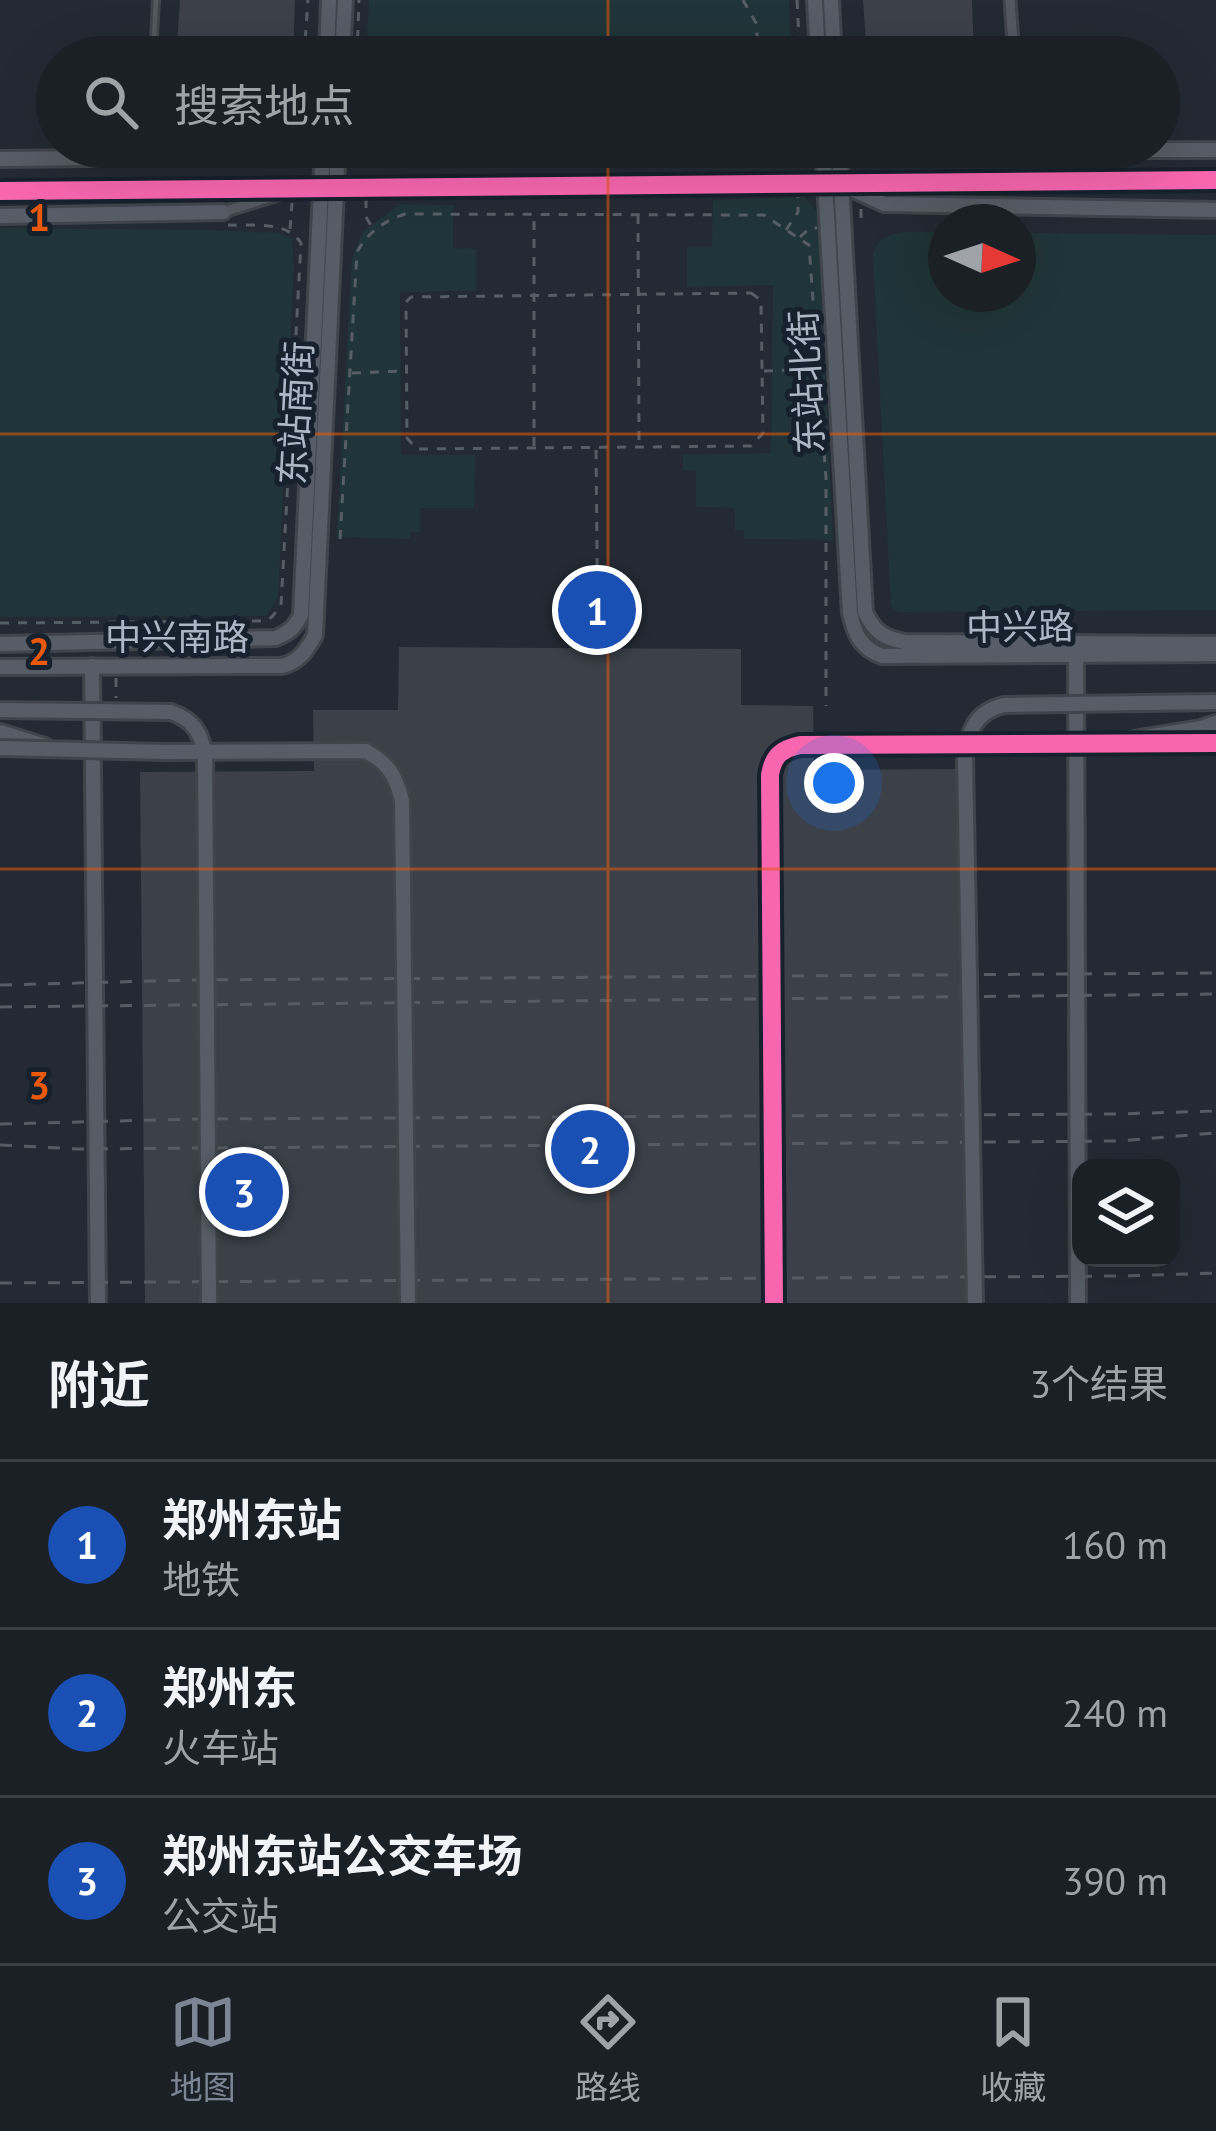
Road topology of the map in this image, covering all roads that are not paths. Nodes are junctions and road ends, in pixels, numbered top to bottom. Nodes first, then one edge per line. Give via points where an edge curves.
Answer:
1 (156, 0) edge
2 (329, 0) edge
3 (345, 0) edge
4 (815, 0) edge
5 (831, 0) edge
6 (1010, 0) edge
7 (154, 36) edge
8 (328, 36) edge
9 (343, 36) edge
10 (817, 36) edge
11 (833, 36) edge
12 (1013, 36) edge
13 (1180, 150) edge
14 (1216, 150) edge
15 (36, 158) edge
16 (0, 159) edge
17 (329, 168) edge
18 (832, 168) edge
19 (1216, 180) edge
20 (833, 184) junction
21 (328, 187) junction
22 (303, 188) junction
23 (0, 190) edge
24 (1216, 210) edge
25 (0, 216) edge
26 (225, 219) joint
27 (857, 612) junction
28 (276, 638) joint
29 (0, 644) edge
30 (1216, 644) edge
31 (1216, 654) edge
32 (1076, 655) junction
33 (92, 666) junction
34 (282, 666) joint
35 (0, 667) edge
36 (1216, 702) edge
37 (0, 710) edge
38 (1216, 723) edge
39 (0, 732) edge
40 (1216, 743) edge
41 (1108, 744) junction
42 (0, 748) edge
43 (56, 749) junction
44 (98, 1303) edge
45 (209, 1303) edge
46 (408, 1303) edge
47 (774, 1303) edge
48 (975, 1303) edge
49 (1078, 1303) edge

1 - 7 lane
2 - 8 street
3 - 9 street
4 - 10 street
5 - 11 street
6 - 12 street
13 - 14 street
15 - 16 street
17 - 21 street, 东站南街
18 - 20 street, 东站北街
19 - 20 street
20 - 21 street
20 - 24 street via 884,204
20 - 27 street, 东站北街
21 - 22 street
21 - 28 street, 东站南街 via 301,615
21 - 34 street, 东站南街 via 315,635 301,657
22 - 23 street
22 - 26 street
25 - 26 street
27 - 30 street, 中兴路 via 878,633 905,642
27 - 32 street, 中兴路 via 861,644 882,656
28 - 29 street, 中兴南路
31 - 32 street, 中兴路
32 - 49 street
33 - 34 street, 中兴南路
33 - 35 street, 中兴南路
33 - 44 street
36 - 48 street, bridge via 1004,705 981,715 969,732
37 - 45 street, bridge via 171,712 201,737
38 - 41 street, bridge
39 - 43 street, bridge
40 - 41 street, bridge
41 - 47 street, bridge via 800,745 772,760
42 - 43 street, bridge
43 - 46 street, bridge via 366,751 387,763 402,801

